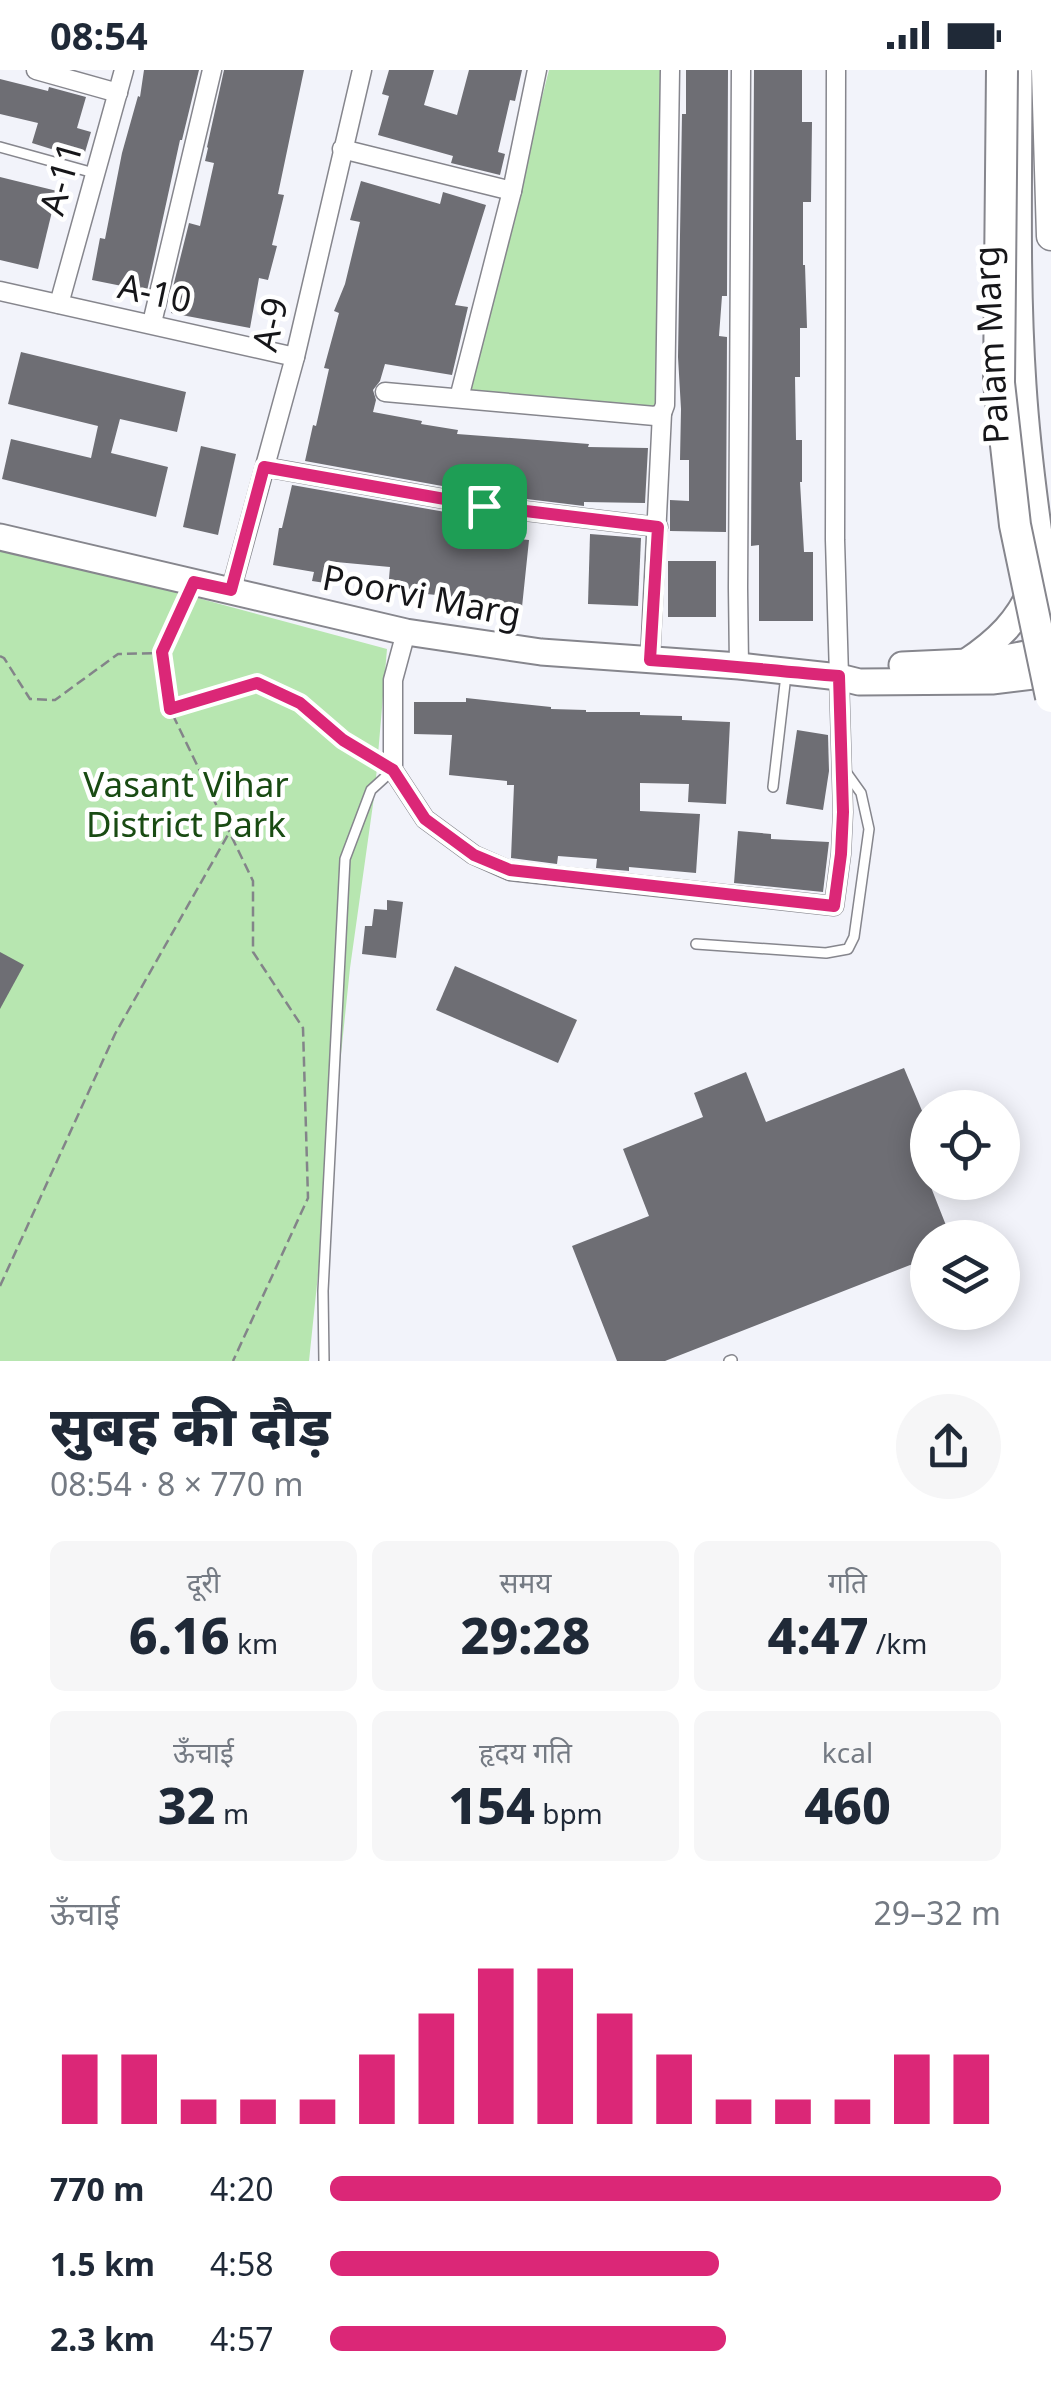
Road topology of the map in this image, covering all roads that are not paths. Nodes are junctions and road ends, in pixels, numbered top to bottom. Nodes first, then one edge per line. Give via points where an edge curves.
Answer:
1 (36, 70) edge
2 (124, 70) edge
3 (212, 70) edge
4 (362, 70) edge
5 (537, 70) edge
6 (670, 70) edge
7 (741, 70) edge
8 (836, 70) edge
9 (1002, 70) edge
10 (1019, 70) edge
11 (1046, 70) edge
12 (118, 92) junction
13 (0, 147) edge
14 (342, 149) junction
15 (94, 174) junction
16 (512, 191) junction
17 (1051, 236) edge
18 (0, 291) edge
19 (58, 304) junction
20 (152, 324) junction
21 (295, 357) junction
22 (386, 392) dead end
23 (459, 398) junction
24 (662, 413) junction
25 (264, 467) junction
26 (1044, 514) edge
27 (658, 527) junction
28 (0, 537) edge
29 (1042, 562) junction
30 (231, 590) junction
31 (1051, 614) edge
32 (406, 632) junction
33 (1051, 649) edge
34 (650, 660) junction
35 (965, 663) junction
36 (740, 666) junction
37 (786, 672) junction
38 (1051, 674) edge
39 (839, 676) junction
40 (1051, 697) edge
41 (842, 766) junction
42 (393, 770) junction
43 (773, 786) dead end
44 (696, 944) dead end
45 (324, 1361) edge

1 - 12 street
2 - 12 street, A-11
3 - 20 street
4 - 14 street, A-9
5 - 16 street
6 - 24 street
7 - 36 street
8 - 39 street
9 - 40 highway, bridge via 999,383 1016,525
10 - 26 main road, Palam Marg via 1023,386
11 - 17 main road
12 - 15 street, A-11
13 - 15 lane
14 - 16 street
14 - 21 street, A-9
15 - 19 street, A-11
16 - 23 street
18 - 19 street, A-10
19 - 20 street, A-10
20 - 21 street, A-10
21 - 25 street, A-9
22 - 23 street
23 - 24 street
24 - 27 street
25 - 27 street via 484,506
25 - 30 street, A-9
26 - 29 main road, Palam Marg
27 - 34 street
28 - 30 main road, Poorvi Marg
29 - 31 main road, Palam Marg
29 - 35 main road via 1019,614
30 - 32 main road, Poorvi Marg
32 - 34 main road, Poorvi Marg
32 - 42 street via 393,680
33 - 35 main road, Poorvi Marg
34 - 36 main road, Poorvi Marg
35 - 39 main road, Poorvi Marg via 860,667
36 - 37 main road, Poorvi Marg
37 - 39 main road, Poorvi Marg
37 - 43 lane
38 - 39 main road, Poorvi Marg via 992,681 859,682
39 - 41 street
41 - 42 street via 834,906 510,870 474,855 425,819
41 - 44 lane via 861,794 868,829 848,949
42 - 45 lane via 370,790 345,859

